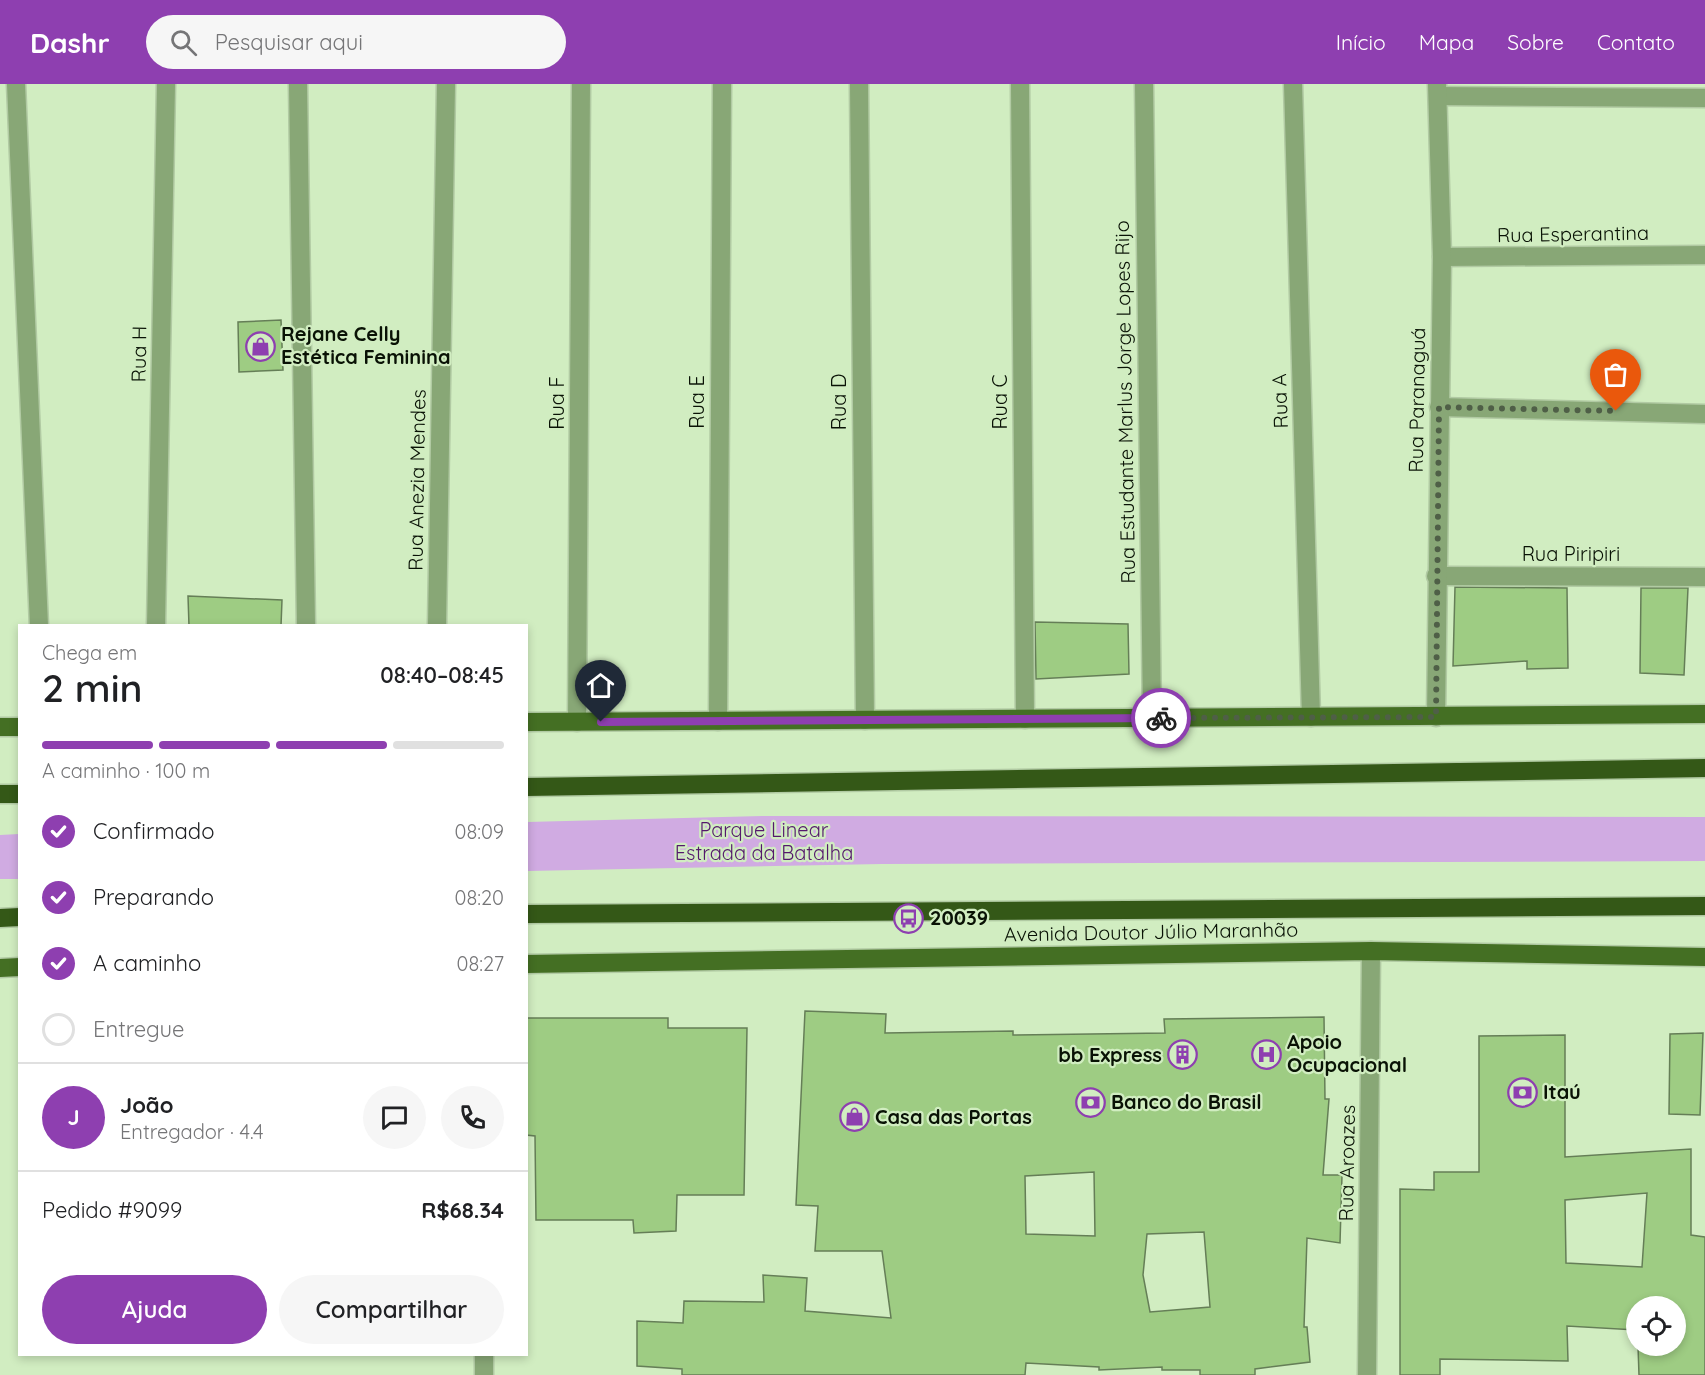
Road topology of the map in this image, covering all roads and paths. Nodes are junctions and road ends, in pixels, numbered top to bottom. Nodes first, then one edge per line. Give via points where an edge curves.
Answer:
1 (16, 84) edge
2 (166, 84) edge
3 (298, 84) edge
4 (446, 84) edge
5 (582, 84) edge
6 (722, 84) edge
7 (859, 84) edge
8 (1020, 84) edge
9 (1144, 84) edge
10 (1293, 84) edge
11 (1438, 90) edge
12 (1705, 98) edge
13 (1705, 255) edge
14 (1442, 257) junction
15 (1439, 407) junction
16 (1705, 414) edge
17 (1436, 576) junction
18 (1705, 577) edge
19 (39, 624) edge
20 (156, 624) edge
21 (306, 624) edge
22 (437, 624) edge
23 (1705, 714) edge
24 (1311, 717) junction
25 (1436, 717) junction
26 (1152, 718) junction
27 (1024, 719) junction
28 (865, 720) junction
29 (718, 721) junction
30 (528, 722) edge
31 (578, 722) junction
32 (0, 727) edge
33 (18, 727) edge
34 (1705, 768) edge
35 (528, 787) edge
36 (0, 794) edge
37 (18, 794) edge
38 (1705, 906) edge
39 (528, 914) edge
40 (18, 917) edge
41 (0, 918) edge
42 (1371, 951) junction
43 (1705, 957) edge
44 (528, 964) edge
45 (18, 967) edge
46 (0, 968) edge
47 (484, 1356) edge
48 (484, 1375) edge
49 (1367, 1375) edge

1 - 19 street
2 - 20 street, Rua H
3 - 21 street
4 - 22 street, Rua Anezia Mendes
5 - 31 street, Rua F
6 - 29 street, Rua E
7 - 28 street, Rua D
8 - 27 street, Rua C
9 - 26 street, Rua Estudante Marlus Jorge Lopes Rijo
10 - 24 street, Rua A
11 - 12 street
11 - 14 street, Rua Paranaguá
13 - 14 street, Rua Esperantina
14 - 15 street, Rua Paranaguá
15 - 16 street
15 - 17 street, Rua Paranaguá
17 - 18 street, Rua Piripiri
17 - 25 street, Rua Paranaguá
23 - 25 main road
24 - 25 main road
24 - 26 main road
26 - 27 main road
27 - 28 main road
28 - 29 main road
29 - 31 main road
30 - 31 main road
32 - 33 main road
34 - 35 highway
36 - 37 highway
38 - 39 highway, Avenida Doutor Júlio Maranhão
40 - 41 highway
42 - 43 main road, Avenida Doutor Júlio Maranhão
42 - 44 main road, Avenida Doutor Júlio Maranhão
42 - 49 street, Rua Aroazes
45 - 46 main road
47 - 48 street

